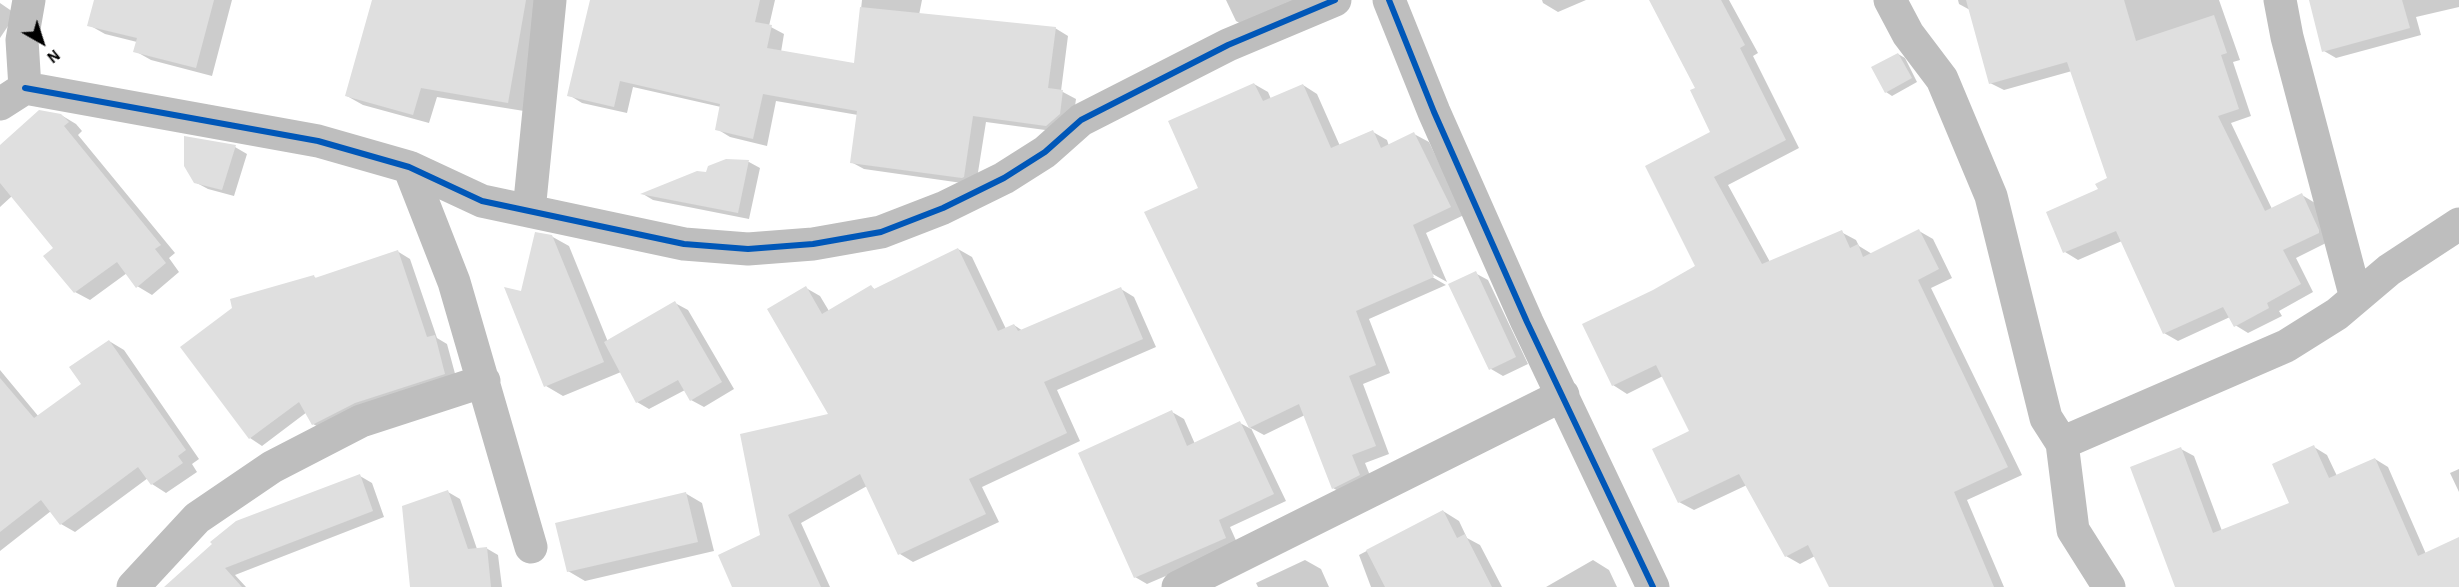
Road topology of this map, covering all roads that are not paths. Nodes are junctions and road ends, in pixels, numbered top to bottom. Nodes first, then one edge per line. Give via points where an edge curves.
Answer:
1 (29, 0) edge
2 (550, 0) edge
3 (1335, 0) edge
4 (1389, 0) edge
5 (1890, 0) edge
6 (2280, 0) edge
7 (12, 96) edge
8 (410, 167) junction
9 (529, 211) junction
10 (2459, 224) edge
11 (2356, 298) junction
12 (484, 381) junction
13 (1563, 395) junction
14 (2062, 443) junction
15 (531, 547) dead end
16 (133, 587) edge
17 (1178, 587) edge
18 (1653, 587) edge
19 (2109, 587) edge

1 - 7 street
2 - 9 street
3 - 9 street via 1228,45 1081,120 1045,152 1004,178 881,232 813,244 748,249 684,244
4 - 13 street via 1443,133
5 - 14 street via 1908,34 1942,79 1991,196 2046,418
6 - 11 street via 2292,60
7 - 8 street via 318,141
8 - 9 street via 482,201
8 - 12 street via 454,282
10 - 11 street via 2389,270
11 - 14 street via 2286,345
12 - 15 street
12 - 16 street via 361,421 272,467 197,518
13 - 17 street
13 - 18 street
14 - 19 street via 2073,530

